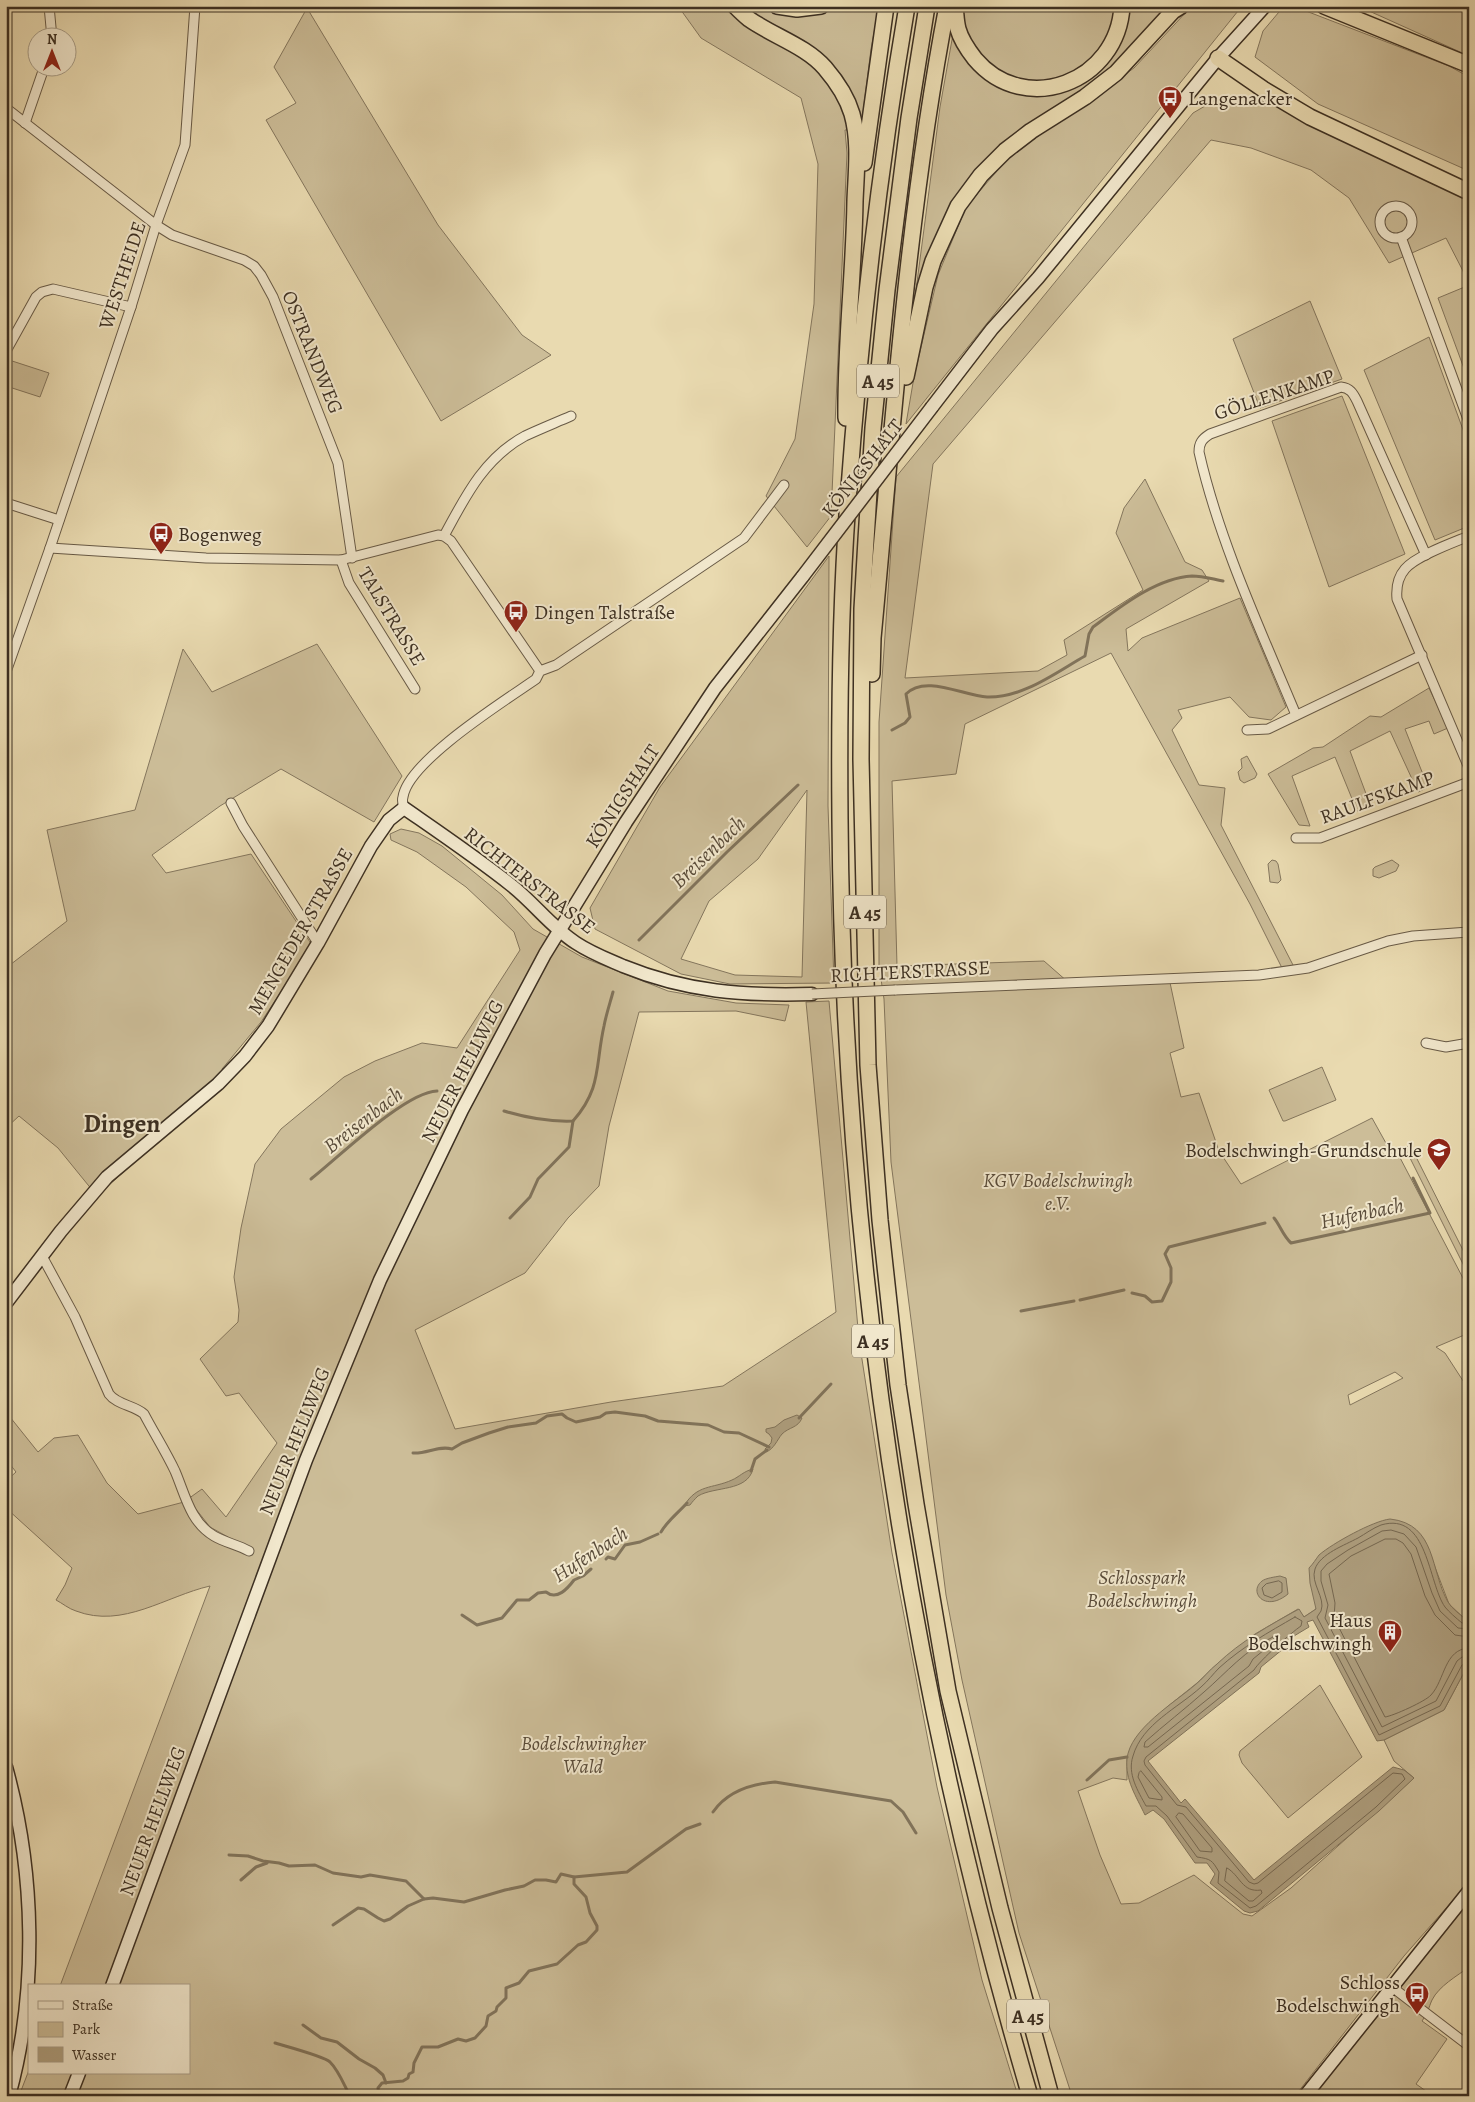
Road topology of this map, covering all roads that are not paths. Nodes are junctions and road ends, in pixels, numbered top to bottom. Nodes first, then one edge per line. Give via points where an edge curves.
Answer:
1 (50, 6) edge
2 (195, 6) edge
3 (735, 6) edge
4 (777, 6) edge
5 (821, 6) edge
6 (886, 6) edge
7 (907, 6) edge
8 (927, 6) edge
9 (948, 6) edge
10 (955, 6) edge
11 (1122, 6) edge
12 (1181, 6) edge
13 (1265, 6) edge
14 (1313, 6) edge
15 (1324, 6) edge
16 (1346, 16) junction
17 (51, 28) edge
18 (1218, 58) junction
19 (1469, 65) edge
20 (41, 78) edge
21 (6, 108) edge
22 (25, 123) junction
23 (1469, 192) edge
24 (156, 225) junction
25 (1401, 237) dead end
26 (854, 246) junction
27 (131, 307) junction
28 (6, 350) edge
29 (571, 416) dead end
30 (894, 419) junction
31 (1469, 422) edge
32 (784, 485) dead end
33 (6, 503) edge
34 (847, 504) junction
35 (59, 520) junction
36 (444, 536) junction
37 (1469, 536) edge
38 (50, 548) junction
39 (1426, 555) junction
40 (352, 558) junction
41 (341, 560) junction
42 (1422, 655) junction
43 (540, 671) junction
44 (6, 672) edge
45 (415, 689) dead end
46 (1296, 715) junction
47 (1247, 730) dead end
48 (861, 759) junction
49 (1469, 768) edge
50 (1469, 782) edge
51 (231, 803) dead end
52 (404, 808) junction
53 (1296, 838) dead end
54 (558, 931) junction
55 (1469, 932) edge
56 (318, 943) junction
57 (812, 994) joint
58 (1426, 1043) dead end
59 (1469, 1043) edge
60 (42, 1256) junction
61 (6, 1303) edge
62 (249, 1551) dead end
63 (6, 1768) edge
64 (1469, 1891) edge
65 (113, 1984) edge
66 (1392, 1988) junction
67 (1469, 2046) edge
68 (79, 2074) edge
69 (9, 2096) edge
70 (70, 2096) edge
71 (1030, 2096) edge
72 (1050, 2096) edge
73 (1305, 2096) edge

1 - 17 street
2 - 24 street, WESTHEIDE via 185,146
3 - 26 highway via 749,19 824,66 840,87 852,112 855,129
4 - 5 highway via 797,9
6 - 26 highway
7 - 34 highway, A 45 via 867,288
8 - 48 highway, A 45 via 898,195 877,384 862,609
9 - 30 highway via 921,174
10 - 11 highway via 958,29 967,49 981,66 1020,87 1043,88 1072,81 1102,60 1114,41
12 - 30 highway via 1116,73 1005,151 981,175 958,206 925,287
13 - 18 main road, KÖNIGSHALT
14 - 16 highway
15 - 16 highway
16 - 19 highway
18 - 23 highway via 1294,108
18 - 54 main road, KÖNIGSHALT, bridge via 1038,278 992,329 715,688
20 - 22 street
21 - 22 street, OSTRANDWEG
22 - 24 street, OSTRANDWEG
24 - 27 street, WESTHEIDE
24 - 40 street, OSTRANDWEG via 172,235 244,260 261,274 273,296 338,463
25 - 31 street
26 - 34 highway via 846,386
27 - 28 street via 53,289 42,292 27,310
27 - 35 street, WESTHEIDE
29 - 36 street via 524,437 485,468
30 - 48 highway via 873,638 870,731
32 - 43 street via 744,538 556,665
33 - 35 street
34 - 71 highway, A 45 via 840,900 859,1218 878,1379 908,1582 942,1755 986,1941
35 - 38 street, WESTHEIDE
36 - 40 street, TALSTRASSE
36 - 43 street via 488,593
37 - 39 street
38 - 41 street, TALSTRASSE via 206,558
38 - 44 street, WESTHEIDE
39 - 42 street via 1406,567 1396,589 1396,598
39 - 46 street, GÖLLENKAMP via 1357,401 1347,387 1202,438 1199,452 1221,524
40 - 41 street, TALSTRASSE
41 - 45 street, TALSTRASSE via 349,583
42 - 46 street
42 - 49 street
43 - 52 street via 536,679 444,744 410,781 403,796
46 - 47 street via 1268,729
48 - 72 highway, A 45 via 868,1065 880,1220 898,1385 948,1691 1007,1936
50 - 53 street, RAULFSKAMP via 1320,838
51 - 56 street
52 - 54 main road, RICHTERSTRASSE via 513,886
52 - 56 main road, MENGEDER STRASSE via 389,820 371,846
54 - 57 main road, RICHTERSTRASSE via 597,955 675,984 755,995
54 - 65 main road, NEUER HELLWEG via 480,1075 380,1280 271,1550
55 - 57 street, RICHTERSTRASSE, bridge via 1388,941 1308,968 1259,975
56 - 60 main road, MENGEDER STRASSE via 268,1026 245,1056 218,1084 107,1177
58 - 59 street via 1446,1046
60 - 61 main road, MENGEDER STRASSE
60 - 62 street via 75,1317 109,1394 144,1414 199,1522 213,1536
63 - 69 main road via 20,1829 28,1898 26,1985 19,2048
64 - 66 main road
66 - 67 street
66 - 73 main road
68 - 70 main road

